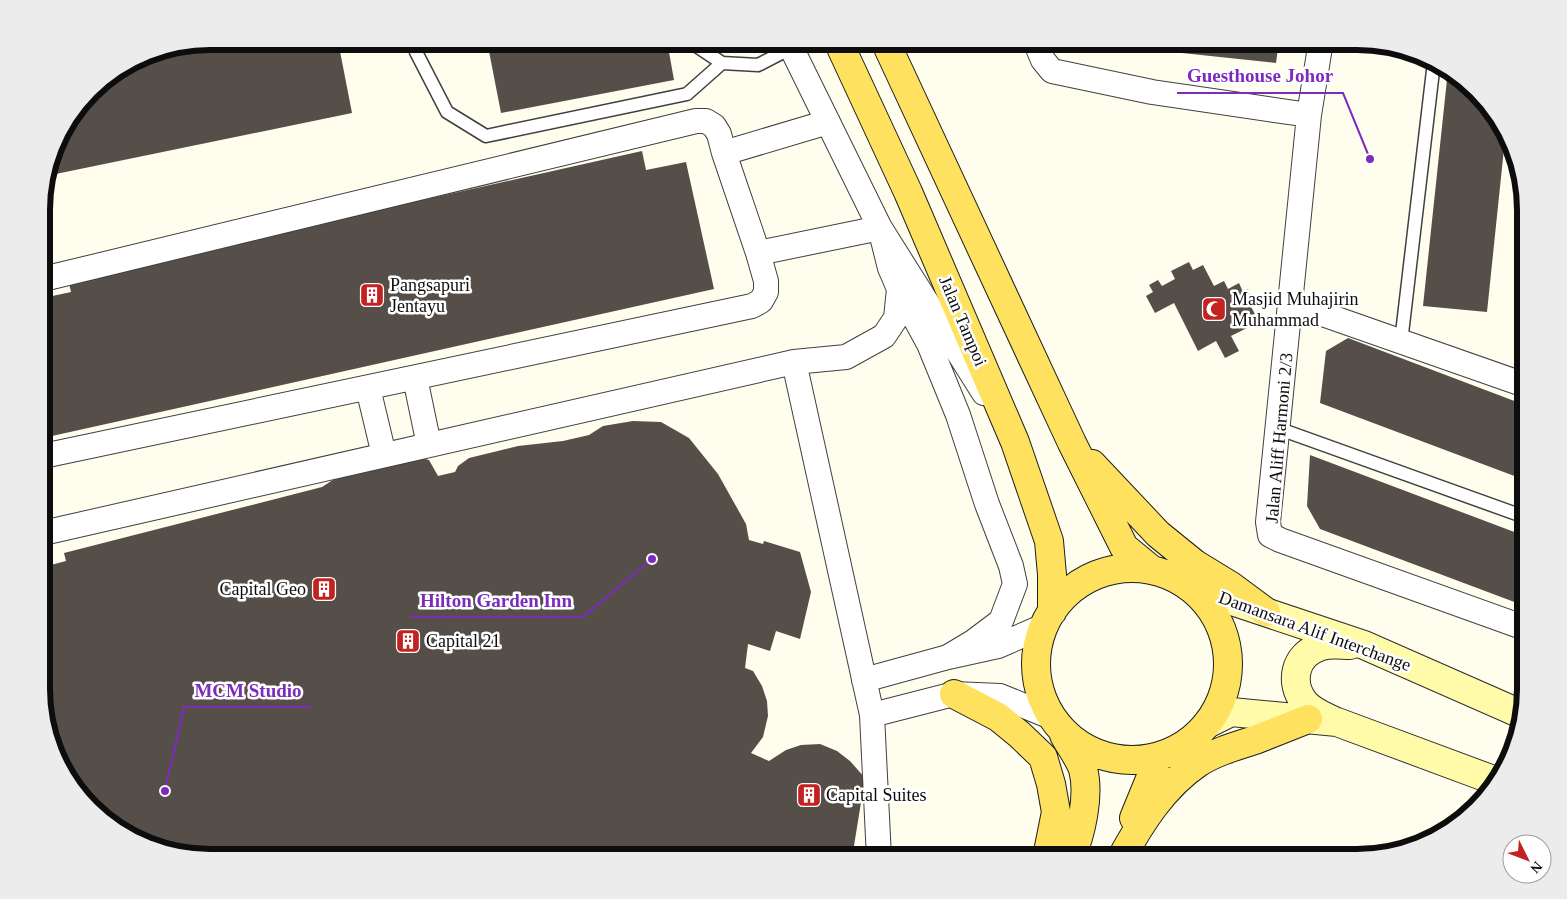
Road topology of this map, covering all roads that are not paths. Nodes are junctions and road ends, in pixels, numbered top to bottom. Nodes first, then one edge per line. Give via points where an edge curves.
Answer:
1 (416, 50) edge
2 (702, 50) edge
3 (781, 50) edge
4 (792, 50) edge
5 (842, 50) edge
6 (889, 50) edge
7 (1039, 50) edge
8 (1320, 50) edge
9 (722, 64) junction
10 (1433, 69) edge
11 (1309, 114) junction
12 (828, 122) junction
13 (724, 153) junction
14 (880, 228) junction
15 (758, 253) junction
16 (50, 277) edge
17 (899, 289) junction
18 (1291, 303) junction
19 (1401, 342) junction
20 (794, 362) junction
21 (415, 378) junction
22 (1517, 382) edge
23 (368, 388) junction
24 (1277, 428) junction
25 (1015, 442) junction
26 (1072, 443) junction
27 (429, 445) junction
28 (50, 455) edge
29 (384, 455) junction
30 (1517, 515) edge
31 (50, 531) edge
32 (1152, 570) junction
33 (1190, 586) junction
34 (1266, 612) junction
35 (1048, 619) junction
36 (1517, 625) edge
37 (1364, 645) junction
38 (948, 657) junction
39 (864, 680) junction
40 (954, 694) junction
41 (1515, 711) edge
42 (872, 715) junction
43 (1308, 719) junction
44 (1337, 722) junction
45 (1056, 723) junction
46 (1207, 724) junction
47 (1159, 757) junction
48 (1489, 779) edge
49 (878, 849) edge
50 (1049, 849) edge
51 (1074, 849) edge
52 (1121, 849) edge
53 (1126, 849) edge

1 - 9 lane via 447,112 486,136 687,94
2 - 9 lane
3 - 9 lane via 758,65
4 - 12 street
5 - 25 main road, Jalan Tampoi via 908,192
6 - 26 main road
7 - 11 street via 1052,71 1152,92
8 - 11 street, Jalan Aliff Harmoni 2/3
10 - 19 lane
11 - 18 street, Jalan Aliff Harmoni 2/3
12 - 13 street
12 - 14 street
13 - 15 street
13 - 16 street via 714,126 706,121 696,121
14 - 15 street
14 - 17 street
14 - 25 street
15 - 21 street via 766,292 762,301 752,306
17 - 20 street via 896,318 884,336 846,357
17 - 38 street via 929,344 958,415 1015,584 1001,621
18 - 19 street
18 - 24 street, Jalan Aliff Harmoni 2/3
19 - 22 street
20 - 27 street
20 - 39 street
21 - 23 street
21 - 27 street
23 - 28 street
23 - 29 street
24 - 30 lane
24 - 36 street, Jalan Aliff Harmoni 2/3 via 1268,522 1270,534
25 - 35 main road, Jalan Tampoi via 1049,541 1052,575
26 - 32 main road via 1124,547
26 - 34 main road via 1158,534 1195,564
27 - 29 street
29 - 31 street
32 - 33 main road
32 - 35 main road via 1131,568 1101,574 1073,589
33 - 34 main road, Damansara Alif Interchange
33 - 46 main road via 1212,609 1225,637 1229,667 1223,697
34 - 37 main road, Damansara Alif Interchange
35 - 38 street via 998,646
35 - 45 main road via 1038,649 1036,673 1041,696
37 - 41 main road, Damansara Alif Interchange
37 - 44 main road via 1319,646 1302,658 1296,669 1296,684 1304,702
38 - 39 street
39 - 42 street
40 - 42 street
40 - 45 street via 1000,696
40 - 50 main road via 998,717 1043,757 1056,812
42 - 49 street
43 - 44 main road
43 - 46 main road via 1231,712
43 - 53 main road via 1199,763 1174,783 1153,807
44 - 48 main road
45 - 47 main road via 1082,746 1106,757 1133,761
45 - 51 main road via 1082,769 1085,789 1084,809
46 - 47 main road via 1186,744
47 - 52 main road

